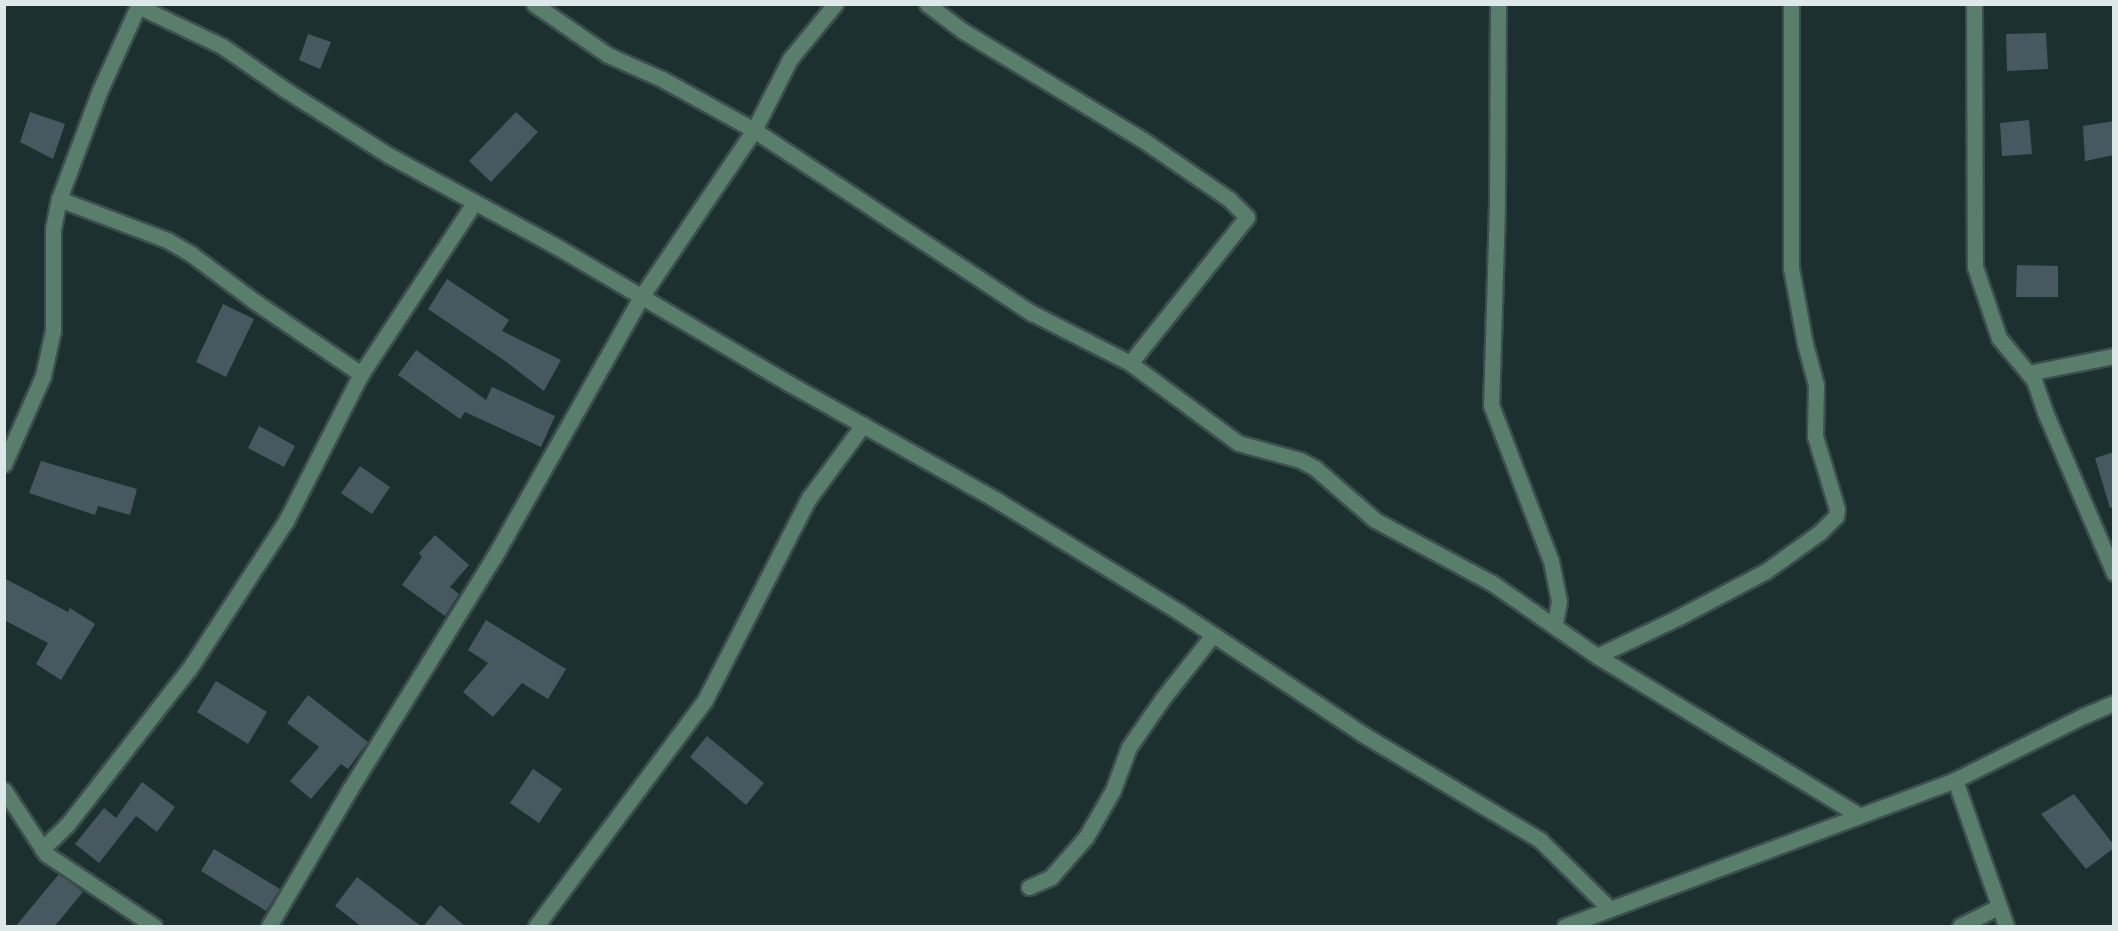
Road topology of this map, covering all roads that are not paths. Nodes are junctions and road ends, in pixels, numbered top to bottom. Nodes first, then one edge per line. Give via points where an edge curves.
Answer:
1 (534, 4) edge
2 (835, 4) edge
3 (927, 4) edge
4 (1497, 4) edge
5 (1791, 4) edge
6 (1974, 4) edge
7 (139, 5) edge
8 (754, 130) junction
9 (59, 199) junction
10 (475, 202) junction
11 (641, 297) junction
12 (2114, 356) edge
13 (1130, 363) junction
14 (2028, 373) junction
15 (361, 374) junction
16 (863, 425) junction
17 (4, 464) edge
18 (2114, 573) edge
19 (1555, 624) junction
20 (1214, 635) junction
21 (1597, 656) junction
22 (2114, 703) edge
23 (1955, 780) junction
24 (4, 790) edge
25 (1858, 816) junction
26 (42, 849) junction
27 (1029, 887) dead end
28 (1998, 907) junction
29 (1610, 909) junction
30 (154, 927) edge
31 (269, 927) edge
32 (536, 927) edge
33 (1565, 927) edge
34 (1960, 927) edge
35 (2006, 927) edge

1 - 8 street via 608,55 662,79
2 - 8 street via 790,59
3 - 13 street via 963,31 1143,140 1229,199 1246,217
4 - 19 street via 1497,206 1491,405 1551,561 1559,601
5 - 21 street via 1791,268 1816,385 1815,436 1836,516 1821,532 1766,571
6 - 14 street via 1975,267 1999,338
7 - 9 street via 100,90
7 - 10 street via 222,46 357,136
8 - 11 street
8 - 13 street via 1032,313
9 - 15 street via 183,249
9 - 17 street via 53,229 53,330 43,376
10 - 11 street
10 - 15 street
11 - 16 street
11 - 31 street via 494,557
12 - 14 street
13 - 19 street via 1238,443 1315,468 1376,520 1492,583
14 - 18 street
15 - 26 street via 286,520 189,669 67,825
16 - 20 street via 998,501
16 - 32 street via 809,498 705,700
19 - 21 street
20 - 27 street via 1129,747 1113,790 1086,837 1051,877
20 - 29 street via 1364,735 1540,840
21 - 25 street
22 - 23 street
23 - 25 street
23 - 28 street
24 - 26 street
25 - 29 street
26 - 30 street
28 - 34 street
28 - 35 street
29 - 33 street

